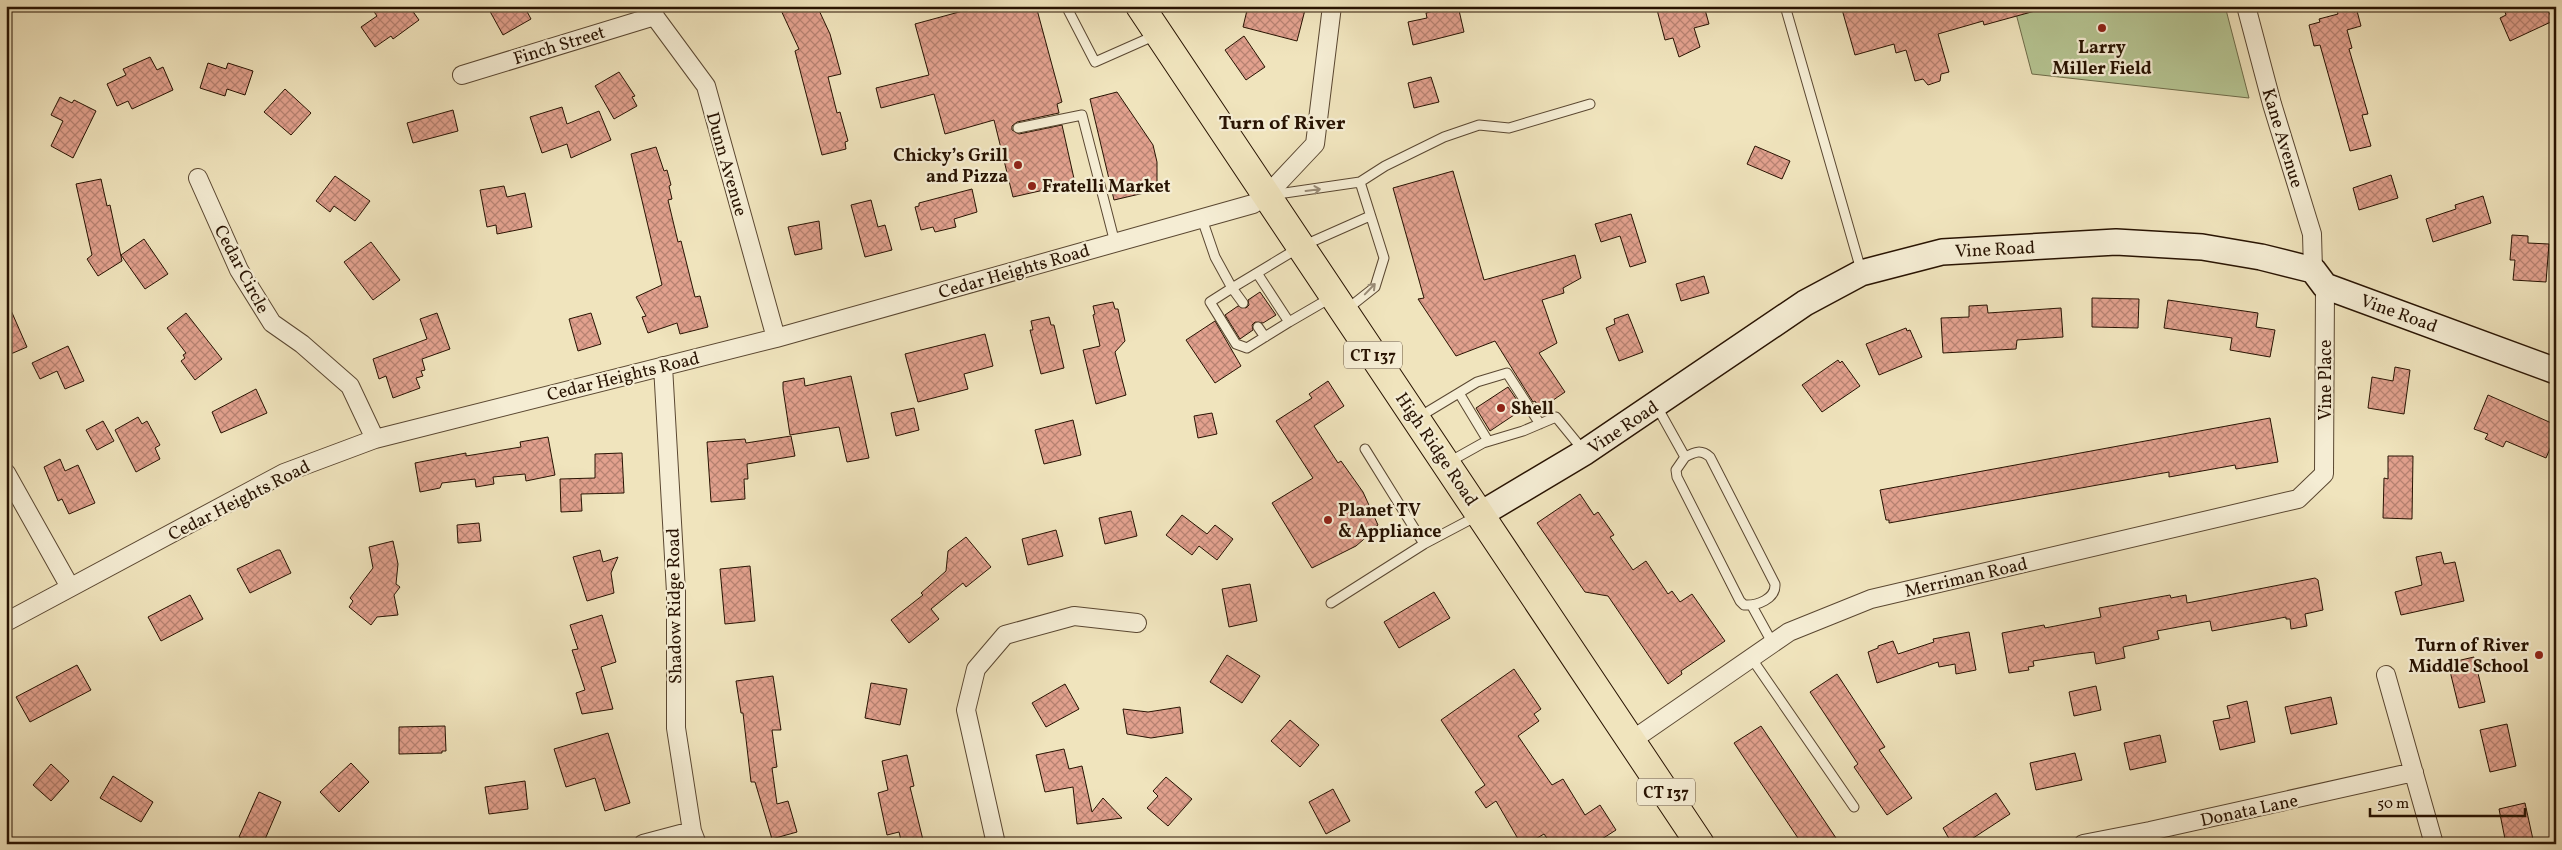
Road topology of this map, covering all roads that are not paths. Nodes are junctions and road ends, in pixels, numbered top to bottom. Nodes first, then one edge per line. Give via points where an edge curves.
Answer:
1 (1066, 6) edge
2 (1140, 6) edge
3 (1332, 6) edge
4 (1785, 6) edge
5 (2246, 6) edge
6 (651, 11) edge
7 (1158, 34) junction
8 (462, 75) dead end
9 (1590, 104) dead end
10 (1018, 128) dead end
11 (198, 178) dead end
12 (1360, 182) junction
13 (1266, 196) junction
14 (1370, 216) junction
15 (1202, 219) junction
16 (1115, 243) junction
17 (1300, 247) junction
18 (1257, 273) junction
19 (1861, 273) junction
20 (2319, 278) junction
21 (1232, 288) junction
22 (1243, 303) dead end
23 (1339, 304) junction
24 (1290, 322) junction
25 (1258, 326) dead end
26 (1265, 337) junction
27 (776, 338) junction
28 (663, 366) junction
29 (2556, 371) edge
30 (1459, 393) junction
31 (1656, 404) junction
32 (1416, 418) junction
33 (1540, 424) junction
34 (375, 439) junction
35 (1488, 441) junction
36 (1365, 449) dead end
37 (1585, 452) junction
38 (1685, 457) junction
39 (1446, 463) junction
40 (6, 473) edge
41 (2324, 474) joint
42 (1481, 514) junction
43 (1424, 544) junction
44 (70, 587) junction
45 (1331, 603) dead end
46 (1752, 606) junction
47 (6, 622) edge
48 (1137, 623) dead end
49 (1773, 644) junction
50 (1752, 659) junction
51 (2386, 675) dead end
52 (1631, 741) junction
53 (2414, 772) junction
54 (1854, 807) dead end
55 (695, 838) edge
56 (643, 844) edge
57 (996, 844) edge
58 (1700, 844) edge
59 (2083, 844) edge
60 (2434, 844) edge

1 - 7 lane via 1095,62
2 - 7 main road, High Ridge Road / CT 137
3 - 13 street via 1315,144
4 - 19 lane
5 - 20 street, Kane Avenue via 2312,234
6 - 8 street, Finch Street
6 - 27 street, Dunn Avenue via 706,86
7 - 13 main road, High Ridge Road / CT 137
9 - 12 lane via 1509,128 1479,125 1444,137 1384,166
10 - 16 lane via 1082,115
11 - 34 street, Cedar Circle via 239,270 272,323 302,344 350,386
13 -> 12 lane
12 - 14 lane
13 - 15 street, Cedar Heights Road via 1253,204
13 - 17 main road, High Ridge Road / CT 137
14 - 17 lane
23 -> 14 lane via 1375,287 1384,258
15 - 16 street, Cedar Heights Road
15 - 21 lane via 1215,257
16 - 27 street, Cedar Heights Road
17 - 18 lane
17 - 23 main road, High Ridge Road / CT 137
18 - 21 lane
18 - 24 lane
19 - 20 street, Vine Road via 1942,252 2116,242 2202,247 2261,257
19 - 31 street, Vine Road via 1805,303
20 - 29 street, Vine Road
20 - 41 street, Vine Place
21 - 22 lane
21 - 26 lane via 1210,302 1236,344 1247,348
23 - 24 lane
23 - 32 main road, High Ridge Road / CT 137
24 - 26 lane
25 - 26 lane
27 - 28 street, Cedar Heights Road
28 - 34 street, Cedar Heights Road
28 - 55 street, Shadow Ridge Road via 676,592 676,728
30 - 32 lane
30 - 33 lane via 1478,382 1507,373
30 - 35 lane
31 - 37 street, Vine Road
31 - 38 lane
32 - 39 main road, High Ridge Road / CT 137
33 - 35 lane
33 - 37 lane via 1556,417
34 - 44 street, Cedar Heights Road via 284,473
35 - 39 lane
36 - 43 lane
37 - 42 street, Vine Road
38 - 46 lane via 1676,470 1677,477 1740,601
38 - 46 lane via 1698,451 1710,457 1775,584 1772,596
39 - 42 main road, High Ridge Road / CT 137
40 - 44 street
41 - 49 street, Merriman Road via 2298,499 1871,599 1789,632
42 - 43 lane
42 - 52 main road, High Ridge Road / CT 137
43 - 45 lane
44 - 47 street, Cedar Heights Road
46 - 49 lane
48 - 57 street via 1074,616 1005,634 976,669 966,710
49 - 50 street, Merriman Road
50 - 52 street, Merriman Road
50 - 54 lane
51 - 53 street
52 - 58 main road, High Ridge Road / CT 137
53 - 59 street, Donata Lane
53 - 60 street
55 - 56 street

